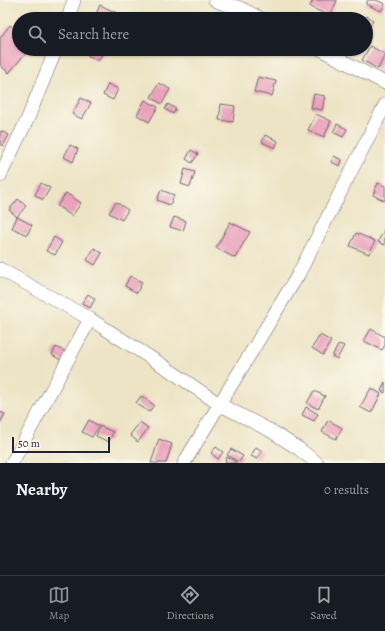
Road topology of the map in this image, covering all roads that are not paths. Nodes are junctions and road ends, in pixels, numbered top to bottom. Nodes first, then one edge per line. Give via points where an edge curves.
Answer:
1 (74, 0) edge
2 (215, 0) edge
3 (240, 3) edge
4 (70, 12) edge
5 (252, 12) edge
6 (53, 56) edge
7 (333, 56) edge
8 (385, 83) edge
9 (385, 105) edge
10 (0, 176) edge
11 (0, 269) edge
12 (90, 319) junction
13 (219, 404) junction
14 (12, 463) edge
15 (184, 463) edge
16 (317, 463) edge

1 - 4 street
2 - 3 street via 224,4
3 - 5 street
6 - 10 street via 28,118
7 - 8 street
9 - 13 street via 298,275
11 - 12 street
12 - 13 street
12 - 14 street
13 - 15 street
13 - 16 street via 271,431

